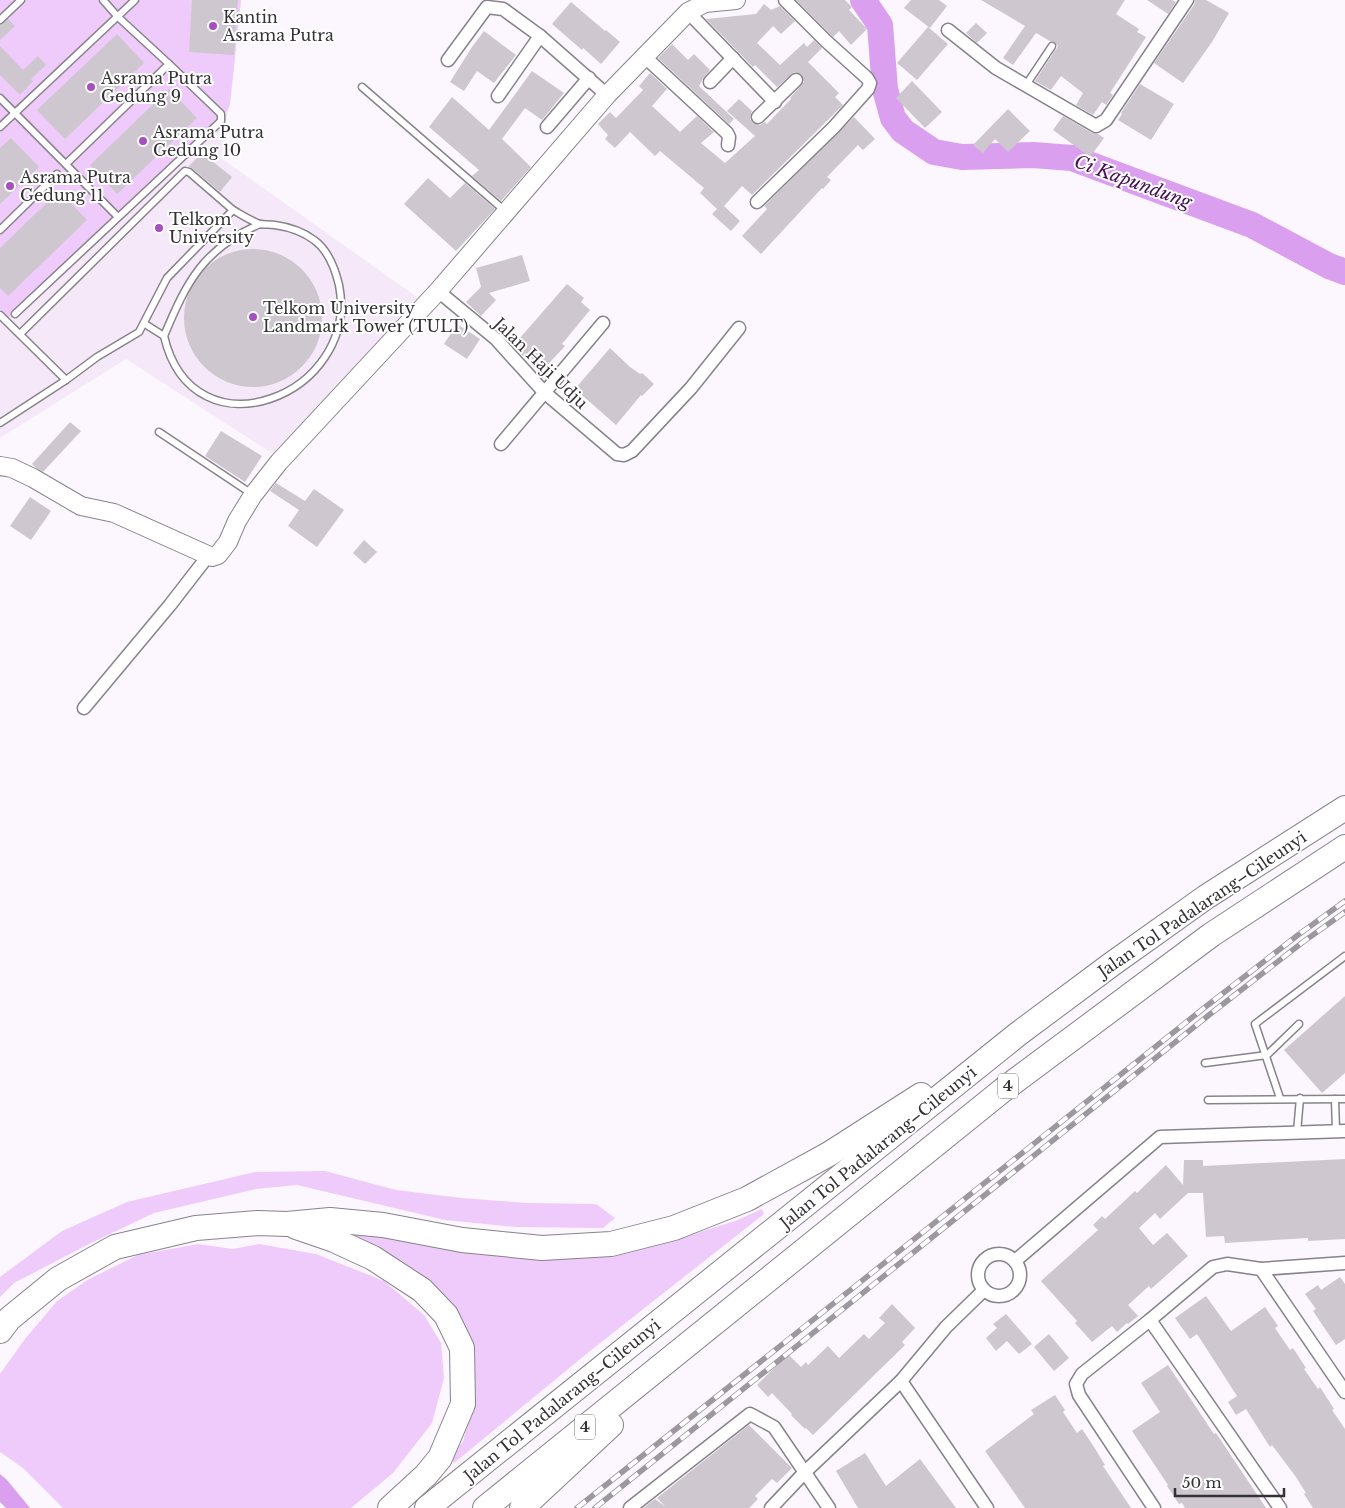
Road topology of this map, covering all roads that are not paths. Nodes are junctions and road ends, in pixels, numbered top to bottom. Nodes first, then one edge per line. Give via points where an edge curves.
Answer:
1 (21, 0) edge
2 (103, 0) edge
3 (136, 0) edge
4 (736, 0) edge
5 (785, 0) edge
6 (1187, 0) edge
7 (688, 12) junction
8 (118, 17) junction
9 (0, 20) edge
10 (948, 30) dead end
11 (540, 36) junction
12 (1052, 46) dead end
13 (644, 57) junction
14 (733, 58) junction
15 (448, 60) dead end
16 (169, 64) junction
17 (588, 78) junction
18 (796, 80) dead end
19 (710, 82) dead end
20 (1026, 85) junction
21 (362, 87) dead end
22 (607, 95) junction
23 (498, 96) dead end
24 (0, 98) edge
25 (775, 102) junction
26 (14, 114) junction
27 (758, 117) dead end
28 (0, 127) edge
29 (547, 127) dead end
30 (728, 145) dead end
31 (66, 164) junction
32 (57, 174) dead end
33 (757, 202) dead end
34 (233, 210) junction
35 (506, 212) junction
36 (118, 217) junction
37 (260, 224) junction
38 (0, 230) edge
39 (438, 291) junction
40 (15, 314) dead end
41 (0, 315) edge
42 (603, 323) dead end
43 (144, 324) junction
44 (739, 328) dead end
45 (20, 334) junction
46 (164, 336) junction
47 (66, 380) junction
48 (544, 392) junction
49 (0, 423) edge
50 (158, 432) dead end
51 (501, 444) dead end
52 (0, 466) edge
53 (253, 495) junction
54 (208, 556) junction
55 (84, 708) dead end
56 (1345, 808) edge
57 (1345, 847) edge
58 (1345, 956) edge
59 (1300, 1024) dead end
60 (1018, 1034) junction
61 (1267, 1055) junction
62 (1205, 1063) dead end
63 (1280, 1098) junction
64 (1300, 1098) junction
65 (1335, 1098) junction
66 (1345, 1098) edge
67 (1208, 1100) dead end
68 (1340, 1131) edge
69 (1297, 1132) junction
70 (287, 1224) junction
71 (1015, 1261) junction
72 (1345, 1263) edge
73 (1261, 1269) junction
74 (984, 1290) junction
75 (1150, 1320) junction
76 (0, 1331) edge
77 (686, 1346) junction
78 (901, 1380) junction
79 (1345, 1392) edge
80 (805, 1472) junction
81 (390, 1508) edge
82 (427, 1508) edge
83 (485, 1508) edge
84 (522, 1508) edge
85 (630, 1508) edge
86 (771, 1508) edge
87 (830, 1508) edge
88 (987, 1508) edge
89 (1154, 1508) edge
90 (1280, 1508) edge

1 - 9 lane
2 - 8 lane
3 - 8 lane
4 - 7 street via 705,3
5 - 33 street via 870,83 834,127
6 - 20 street via 1106,120 1099,125
7 - 13 street
7 - 14 street
8 - 16 lane
8 - 26 lane
10 - 20 street via 996,68
11 - 15 street via 503,9 487,7
11 - 17 street
11 - 23 street
12 - 20 lane
13 - 22 street
13 - 30 street via 727,133
14 - 19 street
14 - 25 street
16 - 31 lane
16 - 36 lane via 221,114 221,121
17 - 22 street
17 - 29 street
18 - 25 street
21 - 35 lane
22 - 35 street
24 - 26 lane
25 - 27 street
26 - 28 lane
26 - 31 lane
31 - 36 lane
32 - 38 lane
34 - 37 lane
34 - 43 lane via 167,278
34 - 45 lane via 185,171
35 - 39 street
36 - 40 lane
37 - 46 lane via 242,232 210,255 179,300
37 - 46 lane via 296,229 315,240 336,270 340,315 325,358 287,393 269,400 220,402 202,395 180,375
39 - 48 street, Jalan Haji Udju via 496,339
39 - 53 street
41 - 45 lane
42 - 48 street
43 - 46 lane
43 - 47 lane via 139,332 96,356
44 - 48 street, Jalan Haji Udju via 691,388 632,452 624,455 617,454
45 - 47 lane
47 - 49 lane
48 - 51 street
50 - 53 lane
52 - 54 street via 34,478 81,506 114,513
53 - 54 street via 222,550 215,556
54 - 55 street
56 - 60 highway, Jalan Tol Padalarang–Cileunyi / 4 via 1206,897
57 - 77 highway, Jalan Tol Padalarang–Cileunyi / 4 via 1211,935 1018,1078
58 - 61 lane via 1257,1021 1256,1027
59 - 61 lane
60 - 70 highway via 829,1154 756,1195 665,1230 611,1244 542,1248 462,1240 383,1225 330,1220
60 - 82 highway, Jalan Tol Padalarang–Cileunyi / 4
61 - 62 lane
61 - 63 lane
63 - 64 lane
63 - 67 lane
64 - 65 lane
64 - 69 lane
65 - 66 lane
65 - 68 lane
68 - 69 street
69 - 71 street via 1160,1137
70 - 76 highway via 196,1228 116,1247 58,1279 9,1319
70 - 81 highway via 334,1240 372,1258 422,1290 446,1315 462,1348 463,1404 440,1458
71 - 74 street via 1020,1273 1014,1291 995,1296
71 - 74 street via 997,1254 985,1260 978,1271
72 - 73 street
73 - 75 street via 1227,1264 1213,1267
73 - 79 street
74 - 78 street via 945,1328
75 - 89 street via 1082,1374 1076,1384 1079,1395
75 - 90 street
77 - 83 highway, Jalan Tol Padalarang–Cileunyi / 4
77 - 84 highway via 650,1389
78 - 80 street
78 - 88 street
80 - 85 street via 774,1427 750,1414
80 - 86 street
80 - 87 street

